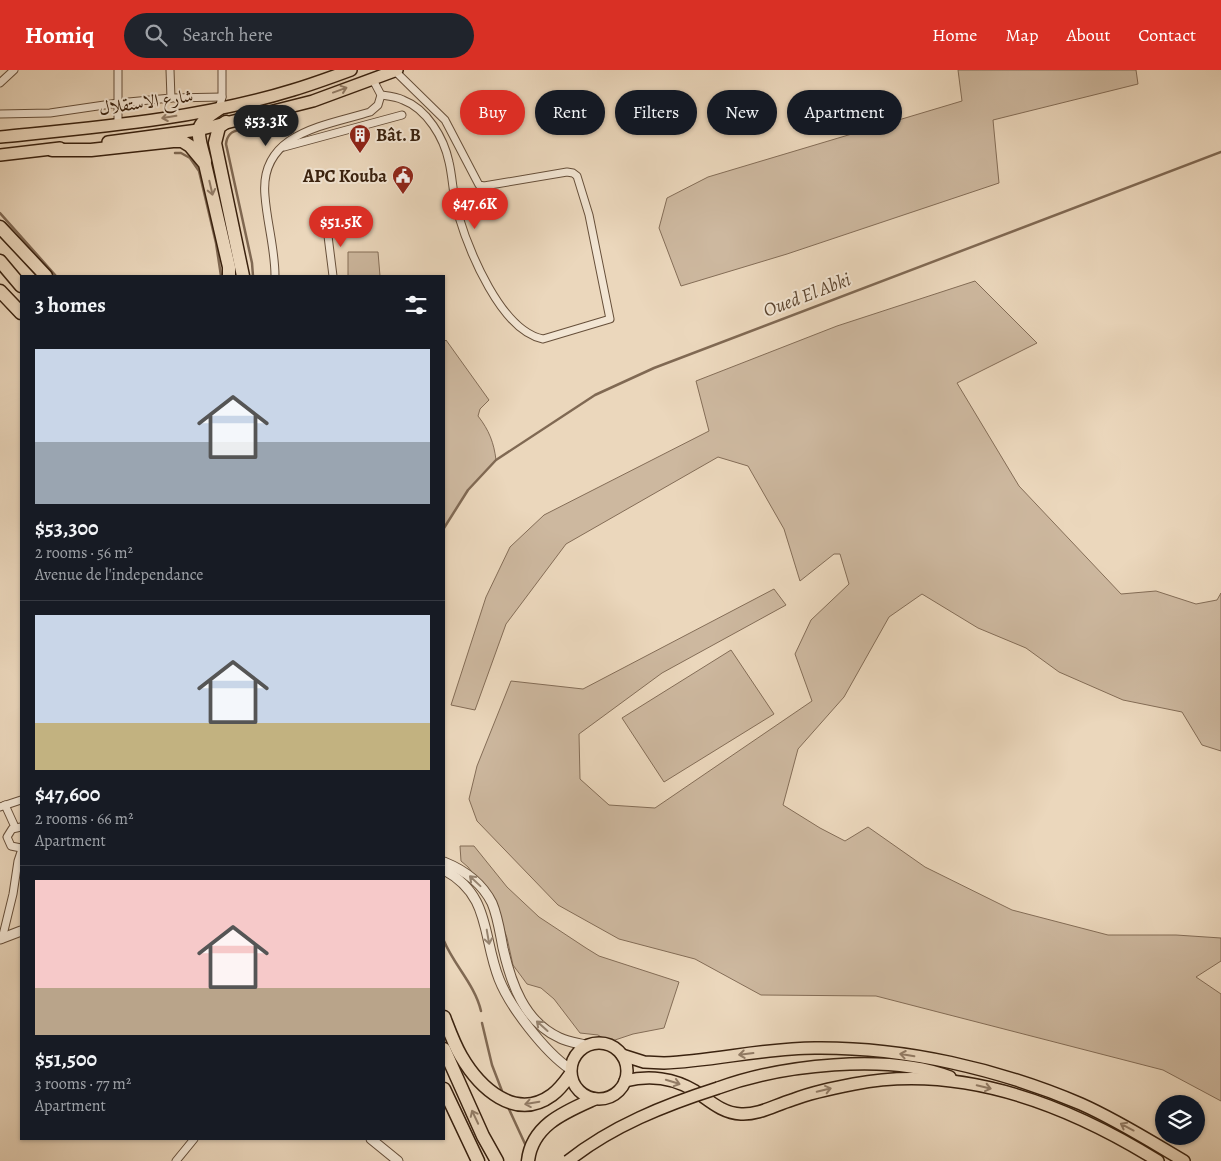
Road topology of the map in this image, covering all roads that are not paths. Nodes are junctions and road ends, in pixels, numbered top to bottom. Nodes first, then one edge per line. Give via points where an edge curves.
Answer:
1 (14, 70) edge
2 (118, 70) edge
3 (170, 70) edge
4 (222, 70) edge
5 (351, 70) edge
6 (396, 70) edge
7 (372, 78) junction
8 (0, 83) edge
9 (381, 95) junction
10 (171, 98) junction
11 (118, 103) junction
12 (220, 103) junction
13 (0, 114) edge
14 (402, 115) dead end
15 (202, 122) junction
16 (226, 122) junction
17 (118, 125) junction
18 (0, 136) edge
19 (215, 142) junction
20 (279, 148) junction
21 (52, 150) junction
22 (0, 156) edge
23 (206, 164) junction
24 (326, 220) dead end
25 (0, 228) edge
26 (0, 261) edge
27 (39, 275) edge
28 (45, 275) edge
29 (229, 275) edge
30 (243, 275) edge
31 (275, 275) edge
32 (333, 275) edge
33 (20, 285) edge
34 (0, 290) edge
35 (20, 312) edge
36 (20, 800) edge
37 (2, 806) edge
38 (15, 828) edge
39 (0, 838) edge
40 (10, 845) junction
41 (20, 848) edge
42 (20, 855) edge
43 (18, 861) junction
44 (445, 862) edge
45 (445, 871) edge
46 (20, 931) edge
47 (1, 939) edge
48 (445, 1019) edge
49 (586, 1046) junction
50 (445, 1051) edge
51 (622, 1055) junction
52 (964, 1066) junction
53 (926, 1069) junction
54 (570, 1072) junction
55 (626, 1081) junction
56 (960, 1081) junction
57 (445, 1091) edge
58 (594, 1099) junction
59 (193, 1140) edge
60 (372, 1140) edge
61 (1152, 1142) junction
62 (176, 1161) edge
63 (398, 1161) edge
64 (478, 1161) edge
65 (497, 1161) edge
66 (528, 1161) edge
67 (568, 1161) edge
68 (1158, 1161) edge
69 (1184, 1161) edge
70 (1188, 1161) edge

1 - 8 street
2 - 11 street
3 - 10 street
4 - 12 street
5 - 12 main road, شارع الاستقلال via 293,90
6 - 7 main road, شارع الاستقلال
6 - 9 street via 445,120 479,184 484,186 567,172 578,176 610,318 543,339 507,316 468,242 458,213 449,160 439,136 416,107
7 - 9 street
16 -> 7 main road, شارع الاستقلال via 311,101
9 - 20 street via 378,106 370,112 306,131
10 - 11 street
10 - 12 street
11 - 13 street via 50,113
11 - 17 street
12 - 15 highway
14 - 20 street
15 - 16 main road, شارع الاستقلال
15 -> 17 main road, شارع الاستقلال
15 - 19 highway
15 - 21 main road, شارع الاستقلال
15 - 23 highway
16 - 19 highway via 219,127
17 - 18 main road, شارع الاستقلال
19 - 30 highway
20 - 31 street via 266,170 265,180
21 - 22 main road, شارع الاستقلال
21 - 23 highway via 91,150 182,141
23 -> 29 highway
24 - 32 street
25 - 27 highway
25 - 28 highway
26 - 33 highway
34 - 35 highway
36 - 37 street
37 - 38 street
38 - 39 street
38 - 40 street via 7,837
39 - 40 street
40 - 41 street
40 - 43 street
42 - 43 street
43 - 47 street
49 -> 44 street via 550,1033 526,1008 510,978 492,903 476,881
45 -> 54 street via 464,884 481,909 495,968 512,1004
46 - 47 street
54 -> 48 highway via 553,1095 538,1103 505,1101 491,1092 467,1066
49 - 51 main road via 603,1043
49 - 54 main road via 573,1058
65 -> 50 highway
52 -> 51 main road via 874,1050 831,1048 664,1063 644,1062
51 - 55 main road via 627,1070
52 - 53 main road
61 -> 52 main road via 1106,1116 1053,1093
53 - 56 main road
53 - 67 main road, bridge via 869,1064 818,1066 760,1075 679,1100 642,1116
54 - 58 main road via 578,1091
55 -> 56 main road via 650,1078 677,1082 722,1109 743,1114 861,1083 909,1078
55 - 58 main road via 612,1096
56 -> 68 main road via 1019,1094 1048,1105 1100,1128
57 - 64 highway
58 - 66 highway via 548,1123 534,1142
59 - 62 street
60 - 63 street
61 - 69 main road
61 - 70 main road

